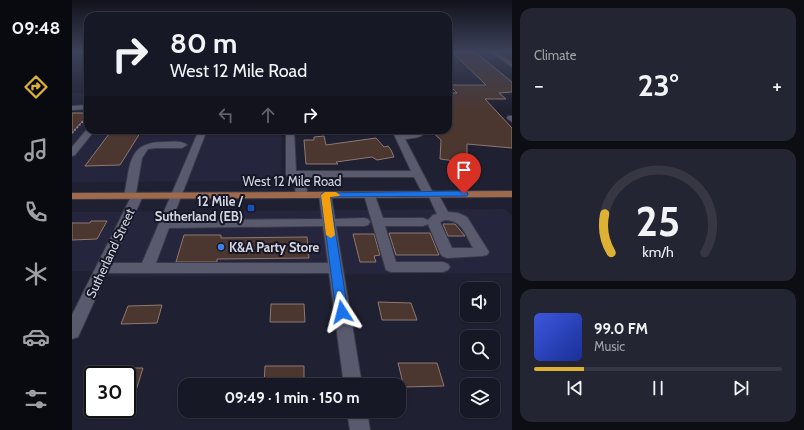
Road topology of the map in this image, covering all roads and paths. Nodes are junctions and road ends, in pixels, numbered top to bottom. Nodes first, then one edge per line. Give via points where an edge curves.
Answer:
1 (84, 107) edge
2 (72, 108) edge
3 (84, 120) edge
4 (72, 133) edge
5 (88, 134) edge
6 (201, 134) edge
7 (290, 134) edge
8 (398, 134) edge
9 (419, 134) edge
10 (182, 144) dead end
11 (72, 153) edge
12 (301, 174) junction
13 (418, 174) junction
14 (370, 194) junction
15 (430, 194) junction
16 (512, 194) edge
17 (301, 195) junction
18 (325, 195) junction
19 (72, 196) edge
20 (134, 196) junction
21 (176, 196) junction
22 (444, 216) dead end
23 (329, 222) junction
24 (364, 222) dead end
25 (378, 222) junction
26 (423, 222) dead end
27 (164, 224) junction
28 (443, 267) dead end
29 (103, 268) junction
30 (147, 268) junction
31 (335, 268) junction
32 (72, 332) edge
33 (352, 378) edge
34 (358, 418) edge
35 (360, 430) edge

1 - 2 street
3 - 4 path
5 - 11 street
6 - 21 street
7 - 12 street via 291,174
8 - 9 street
8 - 13 street
10 - 20 street, Sutherland Street via 151,145 140,151 135,164
12 - 13 street
12 - 17 street
13 - 15 street
14 - 15 main road, West 12 Mile Road
14 - 18 main road, West 12 Mile Road
14 - 25 street
15 - 16 main road, West 12 Mile Road
15 - 22 street
17 - 18 main road, West 12 Mile Road
17 - 21 main road, West 12 Mile Road
18 - 23 street
19 - 20 main road, West 12 Mile Road
20 - 21 main road, West 12 Mile Road
20 - 29 street, Sutherland Street
21 - 27 street
23 - 24 street
23 - 27 street
23 - 31 street
25 - 26 street
25 - 28 street via 391,267
27 - 30 street
29 - 30 street
29 - 32 street, Sutherland Street
30 - 31 street
31 - 33 street
34 - 35 street

